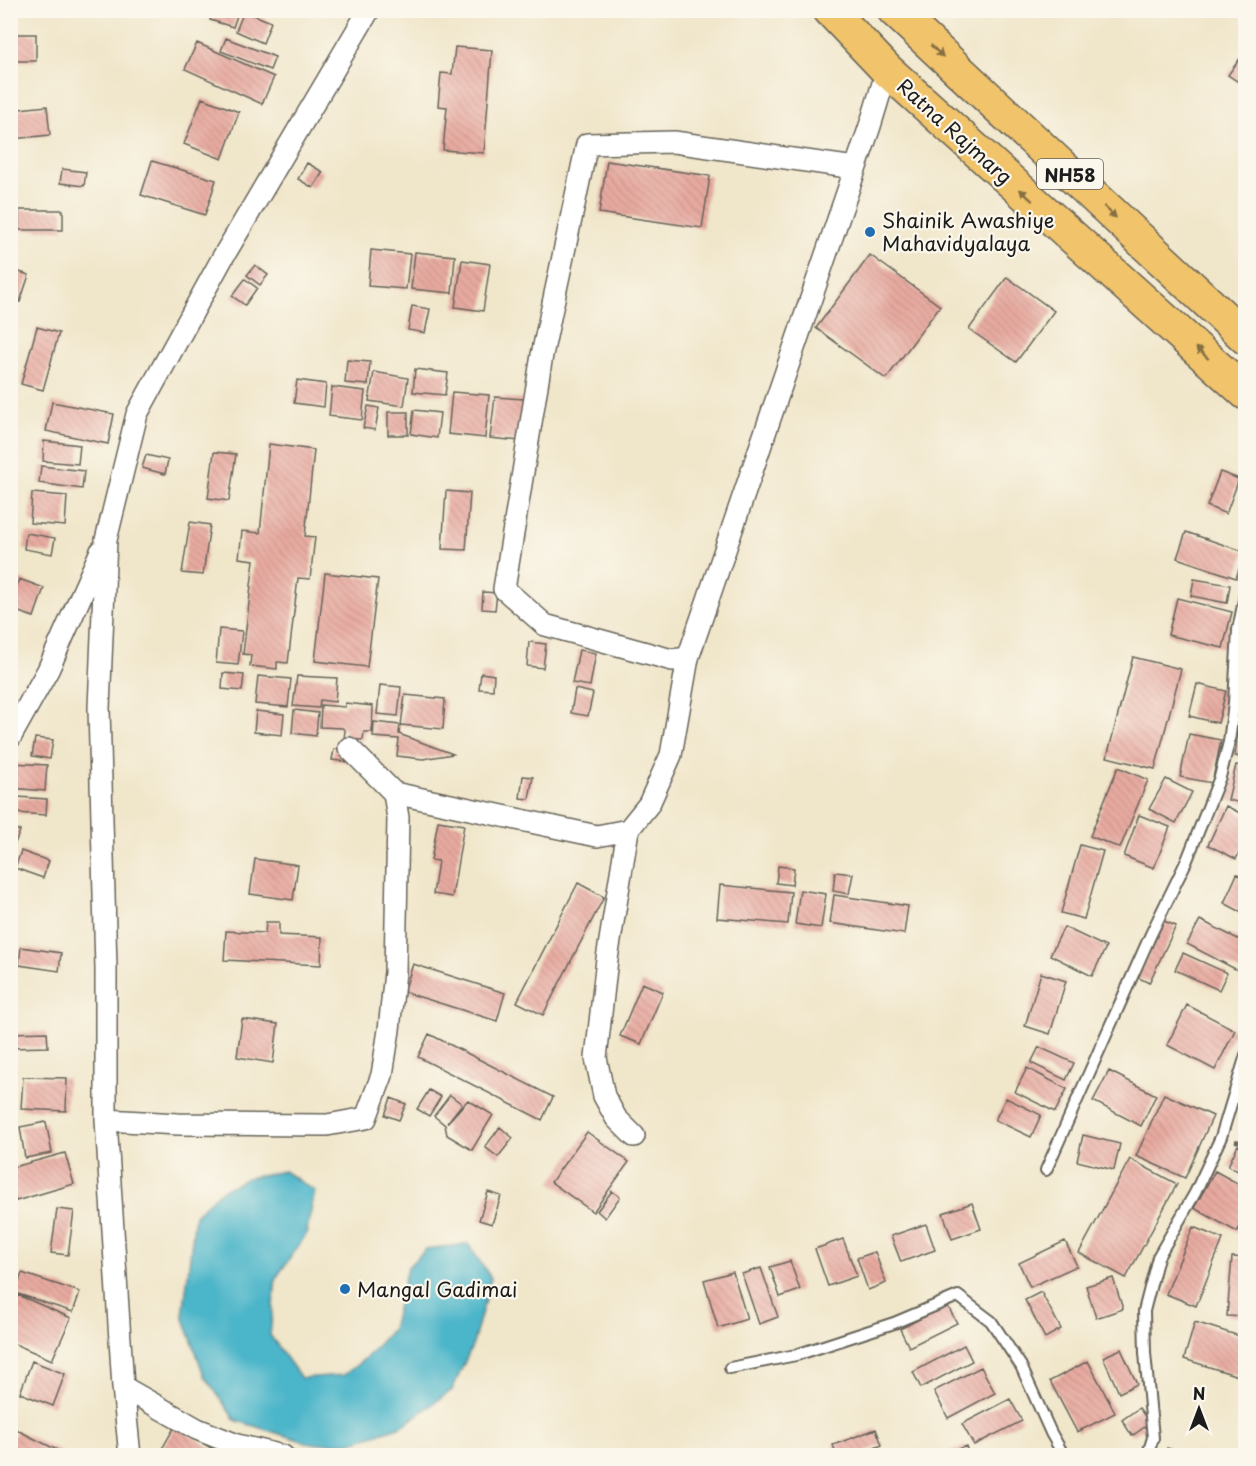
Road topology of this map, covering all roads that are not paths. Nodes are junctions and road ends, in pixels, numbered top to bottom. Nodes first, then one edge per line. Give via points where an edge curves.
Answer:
1 (369, 10) edge
2 (830, 10) edge
3 (894, 10) edge
4 (887, 70) junction
5 (855, 168) junction
6 (1245, 338) edge
7 (1245, 393) edge
8 (106, 540) junction
9 (1245, 590) edge
10 (688, 658) junction
11 (10, 738) edge
12 (349, 748) dead end
13 (394, 793) junction
14 (628, 830) junction
15 (1245, 1055) edge
16 (106, 1120) junction
17 (634, 1137) dead end
18 (1046, 1170) dead end
19 (730, 1368) dead end
20 (123, 1387) junction
21 (130, 1455) edge
22 (284, 1455) edge
23 (1064, 1455) edge
24 (1147, 1455) edge

1 - 8 street via 223,257 137,414
2 - 4 main road, Ratna Rajmarg / NH58
3 -> 6 main road, NH58
4 - 5 street
7 -> 4 main road, Ratna Rajmarg / NH58
5 - 10 street
5 - 10 street via 674,142 587,144 542,355 504,589 545,625 672,660
8 - 11 street via 48,670
8 - 16 street via 99,708
9 - 18 lane via 1228,742 1220,777 1187,860
10 - 14 street via 671,754 649,804
12 - 13 street
13 - 14 street via 597,836
13 - 16 street via 398,818 395,972 382,1076 366,1118 327,1125
14 - 17 street via 596,1058 604,1096 616,1118
15 - 24 lane via 1221,1137 1195,1193 1158,1257 1144,1311 1153,1438
16 - 20 street
19 - 23 lane via 796,1356 894,1323 958,1296 991,1321 1021,1366
20 - 21 street
20 - 22 street via 197,1429 237,1445

